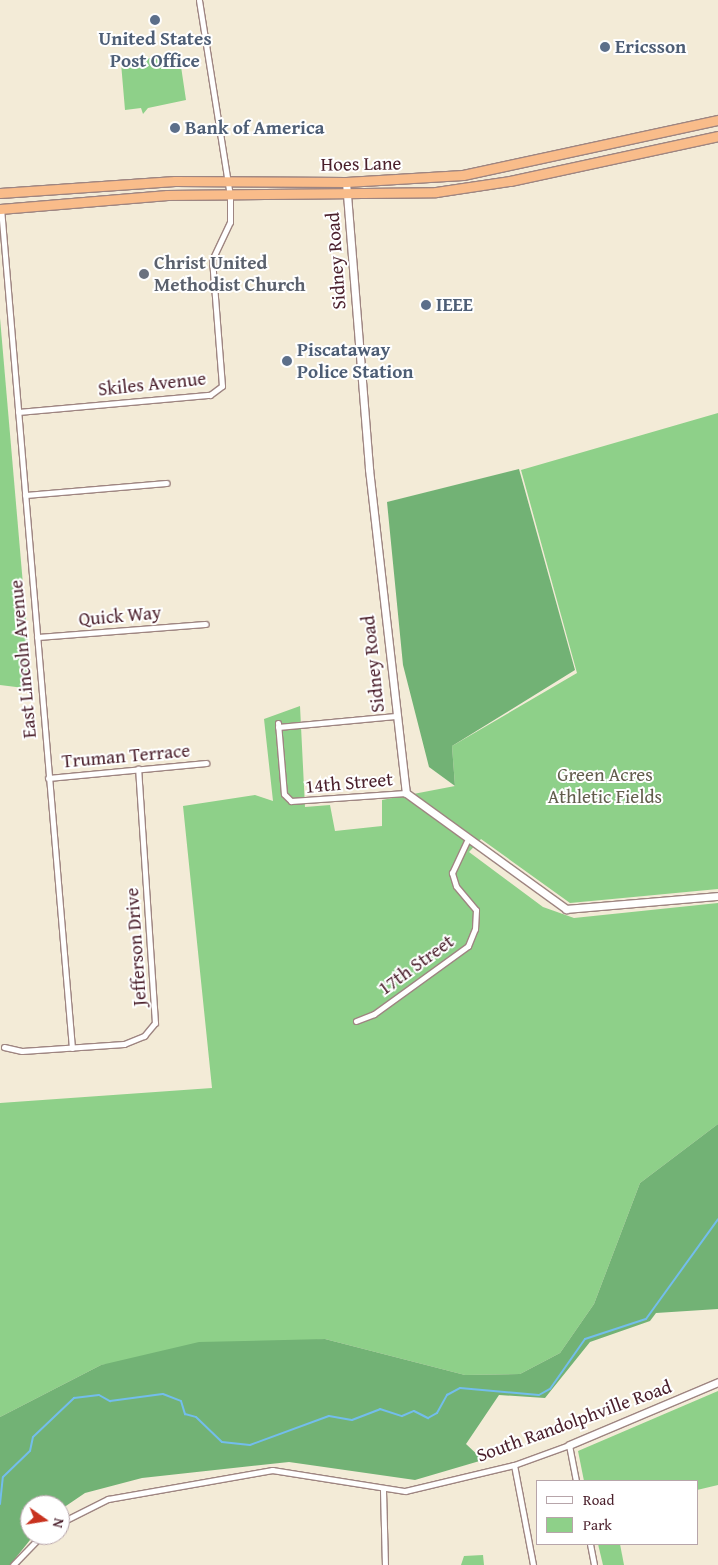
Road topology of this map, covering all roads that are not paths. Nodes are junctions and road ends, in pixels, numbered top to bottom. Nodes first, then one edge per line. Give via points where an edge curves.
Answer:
1 (200, 0) edge
2 (718, 120) edge
3 (718, 136) edge
4 (228, 180) junction
5 (346, 182) junction
6 (0, 194) edge
7 (230, 196) junction
8 (347, 196) junction
9 (1, 208) edge
10 (18, 412) junction
11 (166, 483) dead end
12 (25, 495) junction
13 (205, 624) dead end
14 (37, 637) junction
15 (395, 716) junction
16 (206, 763) dead end
17 (138, 769) junction
18 (48, 778) junction
19 (406, 793) junction
20 (467, 842) junction
21 (718, 896) edge
22 (356, 1021) dead end
23 (4, 1047) dead end
24 (72, 1048) junction
25 (718, 1382) edge
26 (568, 1444) junction
27 (514, 1465) junction
28 (576, 1480) edge
29 (383, 1490) junction
30 (70, 1518) edge
31 (32, 1545) edge
32 (590, 1545) edge
33 (13, 1565) edge
34 (385, 1565) edge
35 (533, 1565) edge
36 (594, 1565) edge

1 - 4 street, Skiles Avenue
2 - 5 highway, Hoes Lane via 462,175
3 - 8 highway, Hoes Lane via 471,187
4 - 5 highway, Hoes Lane
4 - 6 highway, Hoes Lane
4 - 7 street, Skiles Avenue
5 - 8 street, Sidney Road
7 - 8 highway, Hoes Lane
7 - 9 highway, Hoes Lane via 167,195
7 - 10 street, Skiles Avenue via 230,222 212,260 224,378 217,392
8 - 15 street, Sidney Road
9 - 10 street, East Lincoln Avenue
10 - 12 street, East Lincoln Avenue
11 - 12 street
12 - 14 street, East Lincoln Avenue
13 - 14 street, Quick Way
14 - 18 street, East Lincoln Avenue
15 - 19 street, Sidney Road
15 - 19 street, 14th Street via 278,725 284,794 295,802
16 - 17 street, Truman Terrace
17 - 18 street, Truman Terrace
17 - 24 street, Jefferson Drive via 154,1023 144,1036 132,1041
18 - 24 street, East Lincoln Avenue
19 - 20 street
20 - 21 street via 566,909
20 - 22 street, 17th Street via 452,873 456,886 476,910 475,929 468,946 374,1014
23 - 24 street, Jefferson Drive via 22,1051
25 - 26 street, South Randolphville Road
26 - 27 street, South Randolphville Road
26 - 28 street
27 - 29 street, South Randolphville Road via 405,1491
27 - 35 street
29 - 30 street, South Randolphville Road via 272,1470 108,1499
29 - 34 street
31 - 33 street
32 - 36 street

